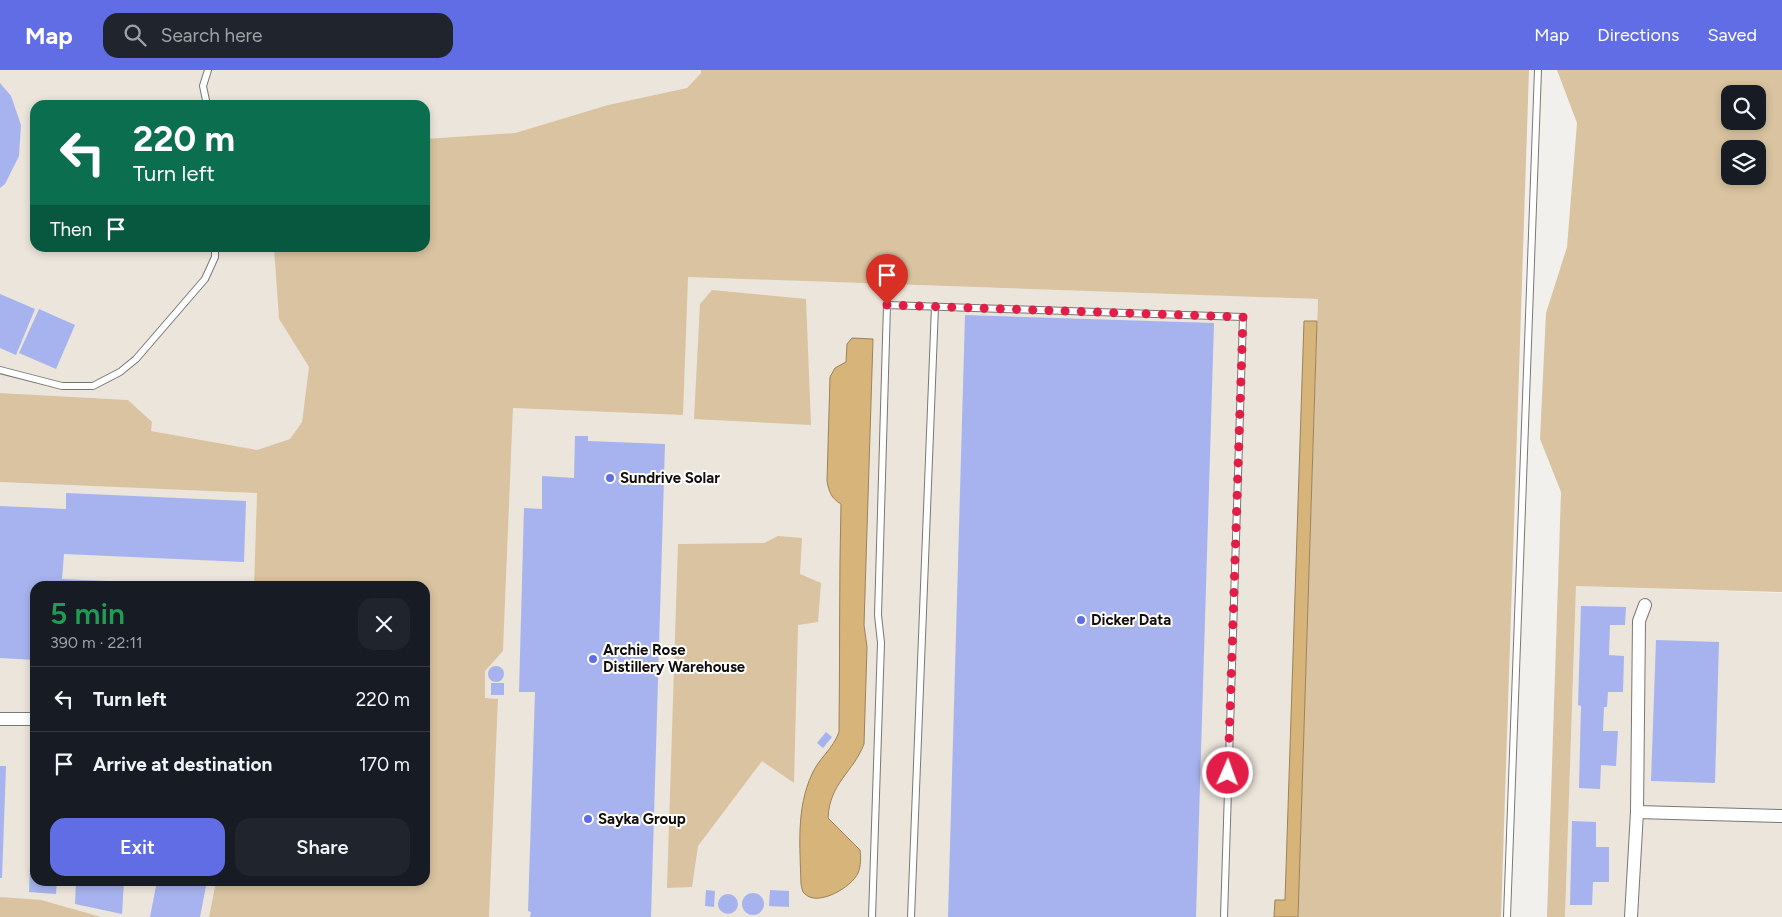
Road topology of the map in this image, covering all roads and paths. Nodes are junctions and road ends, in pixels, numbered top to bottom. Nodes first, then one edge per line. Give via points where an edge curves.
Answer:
1 (208, 70) edge
2 (1538, 70) edge
3 (206, 100) edge
4 (215, 252) edge
5 (935, 306) junction
6 (0, 370) edge
7 (1645, 606) dead end
8 (0, 719) edge
9 (30, 719) edge
10 (1637, 812) junction
11 (1782, 816) edge
12 (872, 917) edge
13 (911, 917) edge
14 (1224, 917) edge
15 (1507, 917) edge
16 (1631, 917) edge

1 - 3 lane via 202,86
2 - 15 lane
4 - 6 lane via 205,279 136,359 120,372 93,386 62,386
5 - 12 lane via 887,305 878,615 882,643
5 - 13 lane
5 - 14 lane via 1243,317
7 - 10 street via 1639,621
8 - 9 street
10 - 11 street
10 - 16 street

